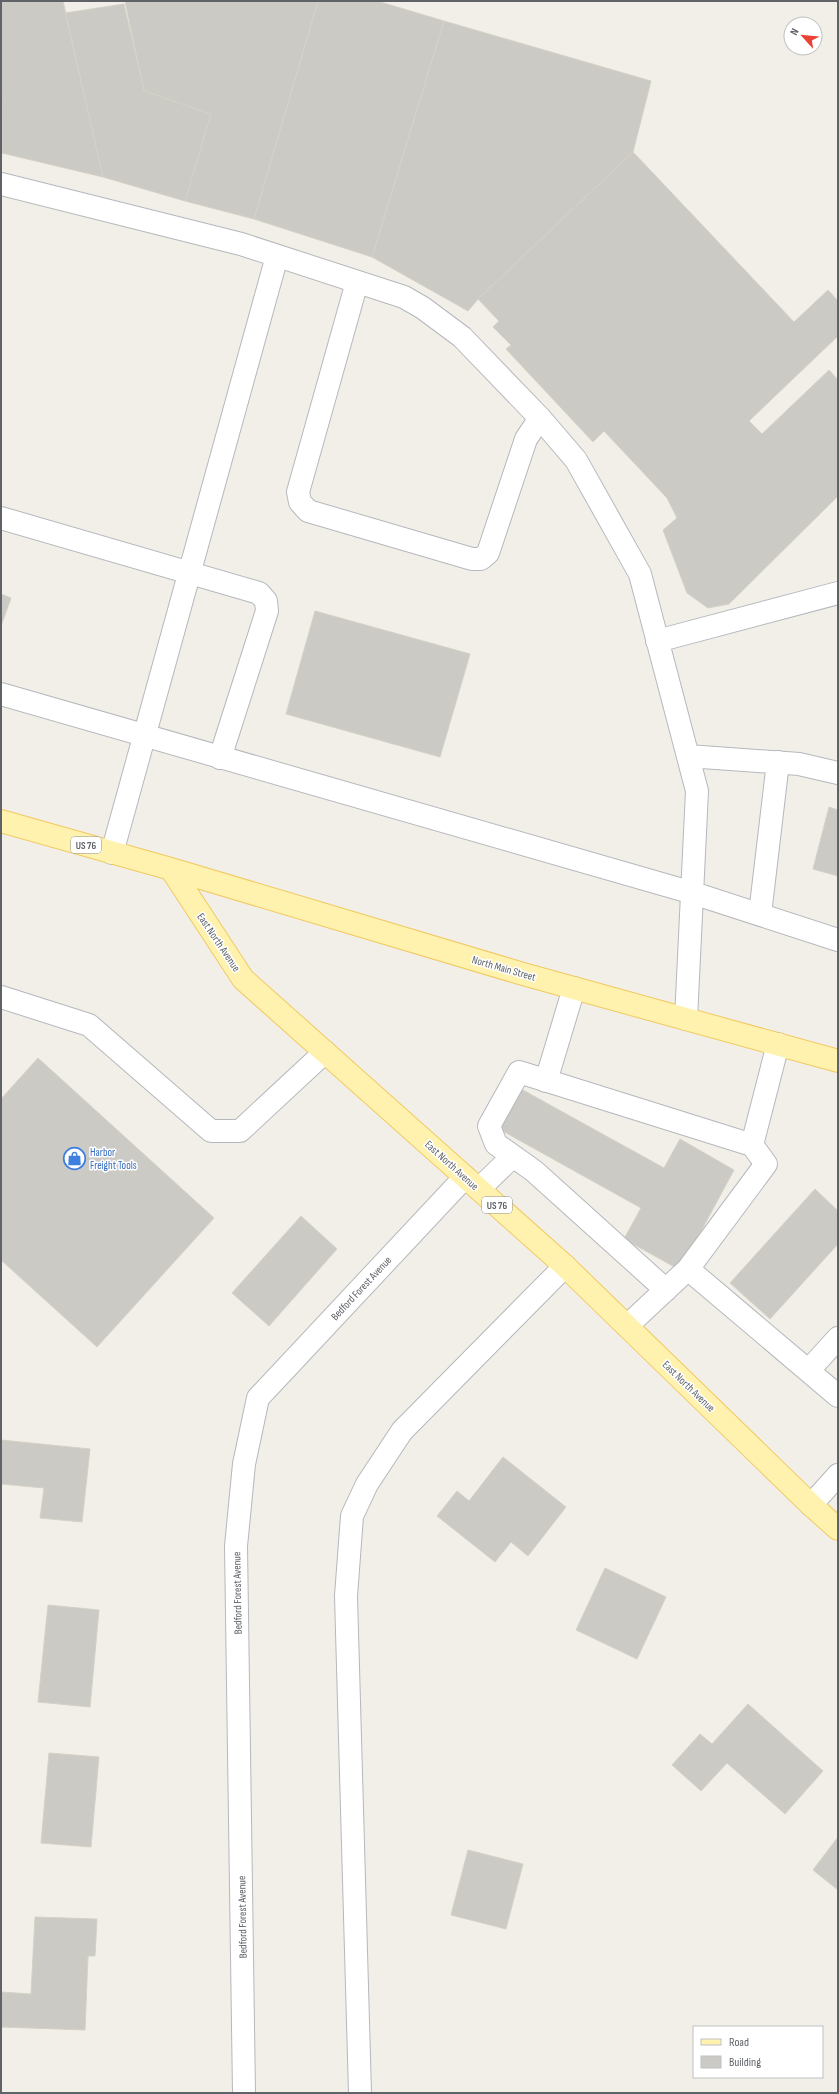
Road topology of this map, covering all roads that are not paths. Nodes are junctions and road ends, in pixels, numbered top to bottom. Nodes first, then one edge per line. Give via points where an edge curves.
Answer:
1 (1, 184) edge
2 (277, 256) junction
3 (357, 282) junction
4 (540, 418) junction
5 (1, 518) edge
6 (190, 572) junction
7 (838, 593) edge
8 (657, 641) junction
9 (1, 694) edge
10 (144, 736) junction
11 (688, 756) junction
12 (220, 758) junction
13 (778, 762) junction
14 (838, 773) edge
15 (1, 821) edge
16 (112, 852) junction
17 (171, 869) junction
18 (693, 893) junction
19 (760, 914) junction
20 (838, 940) edge
21 (574, 988) junction
22 (1, 997) edge
23 (686, 1019) junction
24 (778, 1044) junction
25 (325, 1052) junction
26 (838, 1061) edge
27 (546, 1081) junction
28 (752, 1145) junction
29 (513, 1156) junction
30 (472, 1183) junction
31 (565, 1266) junction
32 (688, 1269) junction
33 (666, 1290) junction
34 (627, 1326) junction
35 (838, 1338) edge
36 (809, 1370) junction
37 (838, 1396) edge
38 (838, 1475) edge
39 (811, 1505) junction
40 (838, 1529) edge
41 (244, 2093) edge
42 (360, 2093) edge

1 - 2 street via 241,244
2 - 3 street
2 - 6 street
3 - 4 street via 404,297 423,308 462,337
3 - 4 street via 298,492 300,502 308,511 472,559 481,559 488,553 526,439
4 - 8 street via 576,460 640,574
5 - 6 street
6 - 10 street
6 - 12 street via 259,593 266,601 267,611
7 - 8 street
8 - 11 street
9 - 10 street
10 - 12 street
10 - 16 street
11 - 13 street
11 - 18 street via 697,791
12 - 18 street
13 - 14 street
13 - 19 street
15 - 16 main road, US 76
16 - 17 main road, US 76
17 - 21 main road, North Main Street
17 - 25 main road, East North Avenue / US 76 via 243,979
18 - 19 street
18 - 23 street
19 - 20 street
21 - 23 main road, North Main Street
21 - 27 street
22 - 25 street via 90,1025 211,1131 240,1130
23 - 24 main road, North Main Street
24 - 26 main road, North Main Street
24 - 28 street
25 - 30 main road, East North Avenue / US 76
27 - 28 street
27 - 29 street via 519,1072 489,1126 496,1144
28 - 32 street via 766,1164
29 - 30 street, Bedford Forest Avenue
29 - 33 street via 534,1171
30 - 31 main road, East North Avenue / US 76
30 - 41 street, Bedford Forest Avenue via 258,1398 244,1464 236,1546
31 - 34 main road, East North Avenue / US 76
31 - 42 street via 402,1431 367,1484 352,1516 346,1596
32 - 33 street
32 - 36 street
33 - 34 street
34 - 39 main road, East North Avenue / US 76
35 - 36 street
36 - 37 street
38 - 39 street
39 - 40 main road, East North Avenue / US 76

